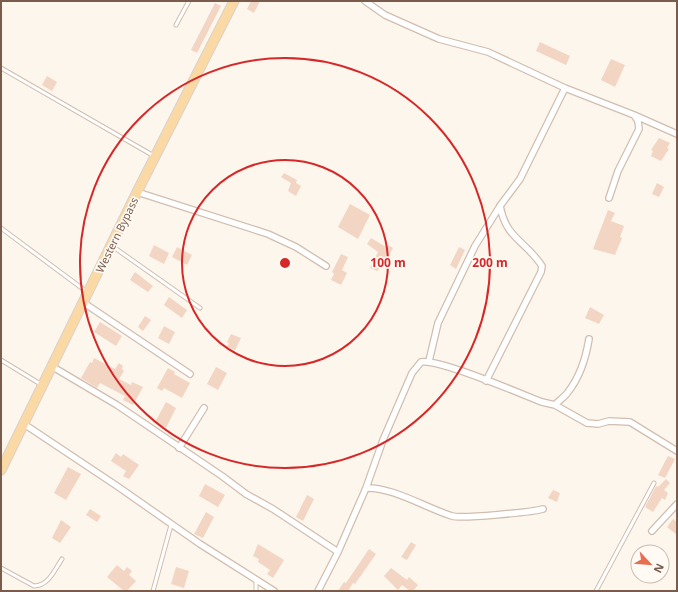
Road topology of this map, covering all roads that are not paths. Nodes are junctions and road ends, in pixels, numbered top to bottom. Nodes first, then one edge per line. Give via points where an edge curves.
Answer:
1 (189, 1) edge
2 (234, 1) edge
3 (366, 1) edge
4 (176, 25) dead end
5 (1, 68) edge
6 (565, 88) junction
7 (634, 115) junction
8 (677, 134) edge
9 (155, 157) junction
10 (137, 192) junction
11 (609, 198) dead end
12 (500, 206) junction
13 (1, 228) edge
14 (112, 246) junction
15 (326, 266) dead end
16 (89, 293) junction
17 (84, 303) junction
18 (200, 308) dead end
19 (590, 339) dead end
20 (1, 360) edge
21 (429, 361) junction
22 (53, 367) junction
23 (190, 374) dead end
24 (486, 381) junction
25 (43, 386) junction
26 (554, 405) junction
27 (204, 408) dead end
28 (24, 424) junction
29 (179, 448) junction
30 (677, 451) edge
31 (1, 470) edge
32 (654, 483) dead end
33 (366, 488) junction
34 (677, 504) edge
35 (543, 509) dead end
36 (172, 525) junction
37 (652, 531) dead end
38 (338, 552) junction
39 (62, 558) dead end
40 (1, 568) edge
41 (256, 580) junction
42 (153, 591) edge
43 (256, 591) edge
44 (274, 591) edge
45 (318, 591) edge
46 (596, 591) edge

1 - 4 lane
2 - 9 main road, Western Bypass
3 - 6 street via 385,14 422,31 488,52
5 - 9 lane
6 - 7 street
6 - 12 street via 520,179
7 - 8 street
7 - 11 street via 639,130 618,171
9 - 10 main road, Western Bypass
10 - 14 main road, Western Bypass
10 - 15 street via 268,234 296,247
12 - 21 street via 475,246 438,323
12 - 24 street via 502,220 509,232 535,255 542,266
13 - 16 lane
14 - 16 main road, Western Bypass
14 - 18 lane
16 - 17 main road, Western Bypass
17 - 22 main road, Western Bypass
17 - 23 street
19 - 26 street via 587,355 573,386
20 - 25 lane
21 - 24 street
21 - 33 street via 421,362 412,373 383,440
22 - 25 main road, Western Bypass
22 - 29 street via 117,405
24 - 26 street
25 - 28 main road, Western Bypass
26 - 30 street via 587,423 630,422
27 - 29 street
28 - 31 main road, Western Bypass
28 - 36 street
29 - 38 street
32 - 46 lane
33 - 35 street via 381,489 457,517
33 - 38 street
34 - 37 street
36 - 41 street
36 - 42 lane
38 - 45 street
39 - 40 lane via 47,582 40,586 34,586
41 - 43 lane
41 - 44 street

